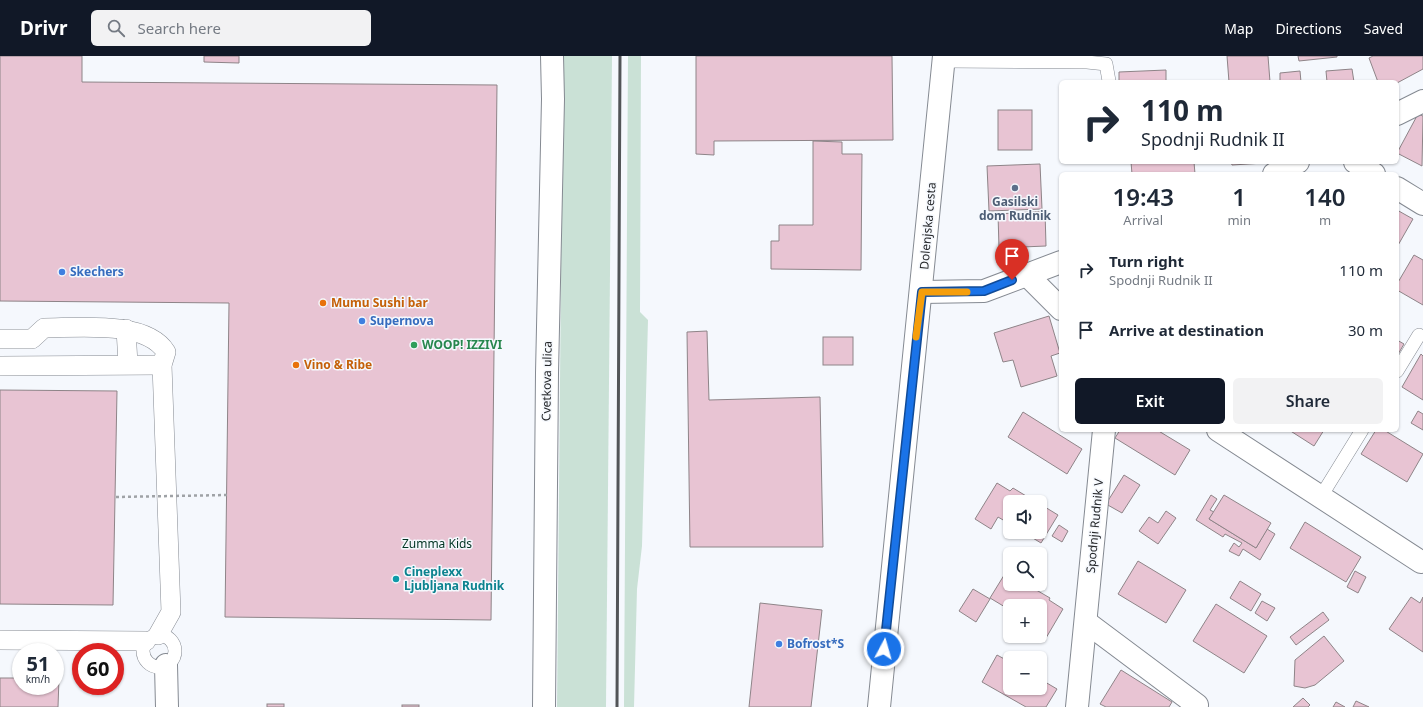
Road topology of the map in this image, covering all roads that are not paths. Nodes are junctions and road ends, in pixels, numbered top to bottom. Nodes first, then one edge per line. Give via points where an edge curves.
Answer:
1 (552, 56) edge
2 (944, 59) edge
3 (1109, 80) edge
4 (1423, 101) edge
5 (1399, 113) edge
6 (1294, 164) edge
7 (1358, 164) edge
8 (1278, 172) edge
9 (1371, 172) edge
10 (1399, 189) edge
11 (1423, 204) edge
12 (1059, 263) edge
13 (1027, 275) junction
14 (922, 292) junction
15 (1059, 307) edge
16 (126, 329) junction
17 (1419, 335) dead end
18 (0, 339) edge
19 (32, 339) junction
20 (128, 364) junction
21 (53, 365) junction
22 (162, 365) junction
23 (0, 366) edge
24 (1399, 368) edge
25 (1104, 432) edge
26 (1221, 432) edge
27 (1361, 432) edge
28 (1320, 498) junction
29 (1420, 562) dead end
30 (1086, 622) junction
31 (152, 638) junction
32 (0, 640) edge
33 (166, 665) junction
34 (1197, 705) dead end
35 (166, 707) edge
36 (544, 707) edge
37 (879, 707) edge
38 (1077, 707) edge

1 - 36 street, Cvetkova ulica
2 - 3 lane via 1106,64
2 - 14 street, Dolenjska cesta
4 - 5 street
6 - 8 street
7 - 9 street
10 - 11 street
12 - 13 street
13 - 14 street via 984,291
13 - 15 street
14 - 37 street, Dolenjska cesta
16 - 19 street via 44,328
16 - 20 street
16 - 22 street via 160,343 166,352
17 - 24 lane
18 - 19 street
19 - 21 street
20 - 21 street
20 - 22 street
21 - 23 street
22 - 31 street via 171,612
25 - 30 street, Spodnji Rudnik V
26 - 28 street
27 - 28 lane
28 - 29 street
30 - 34 street
30 - 38 street, Spodnji Rudnik V
31 - 32 street
31 - 33 lane via 144,648 147,661 153,665
31 - 33 lane via 168,637 175,647 172,661
33 - 35 street

